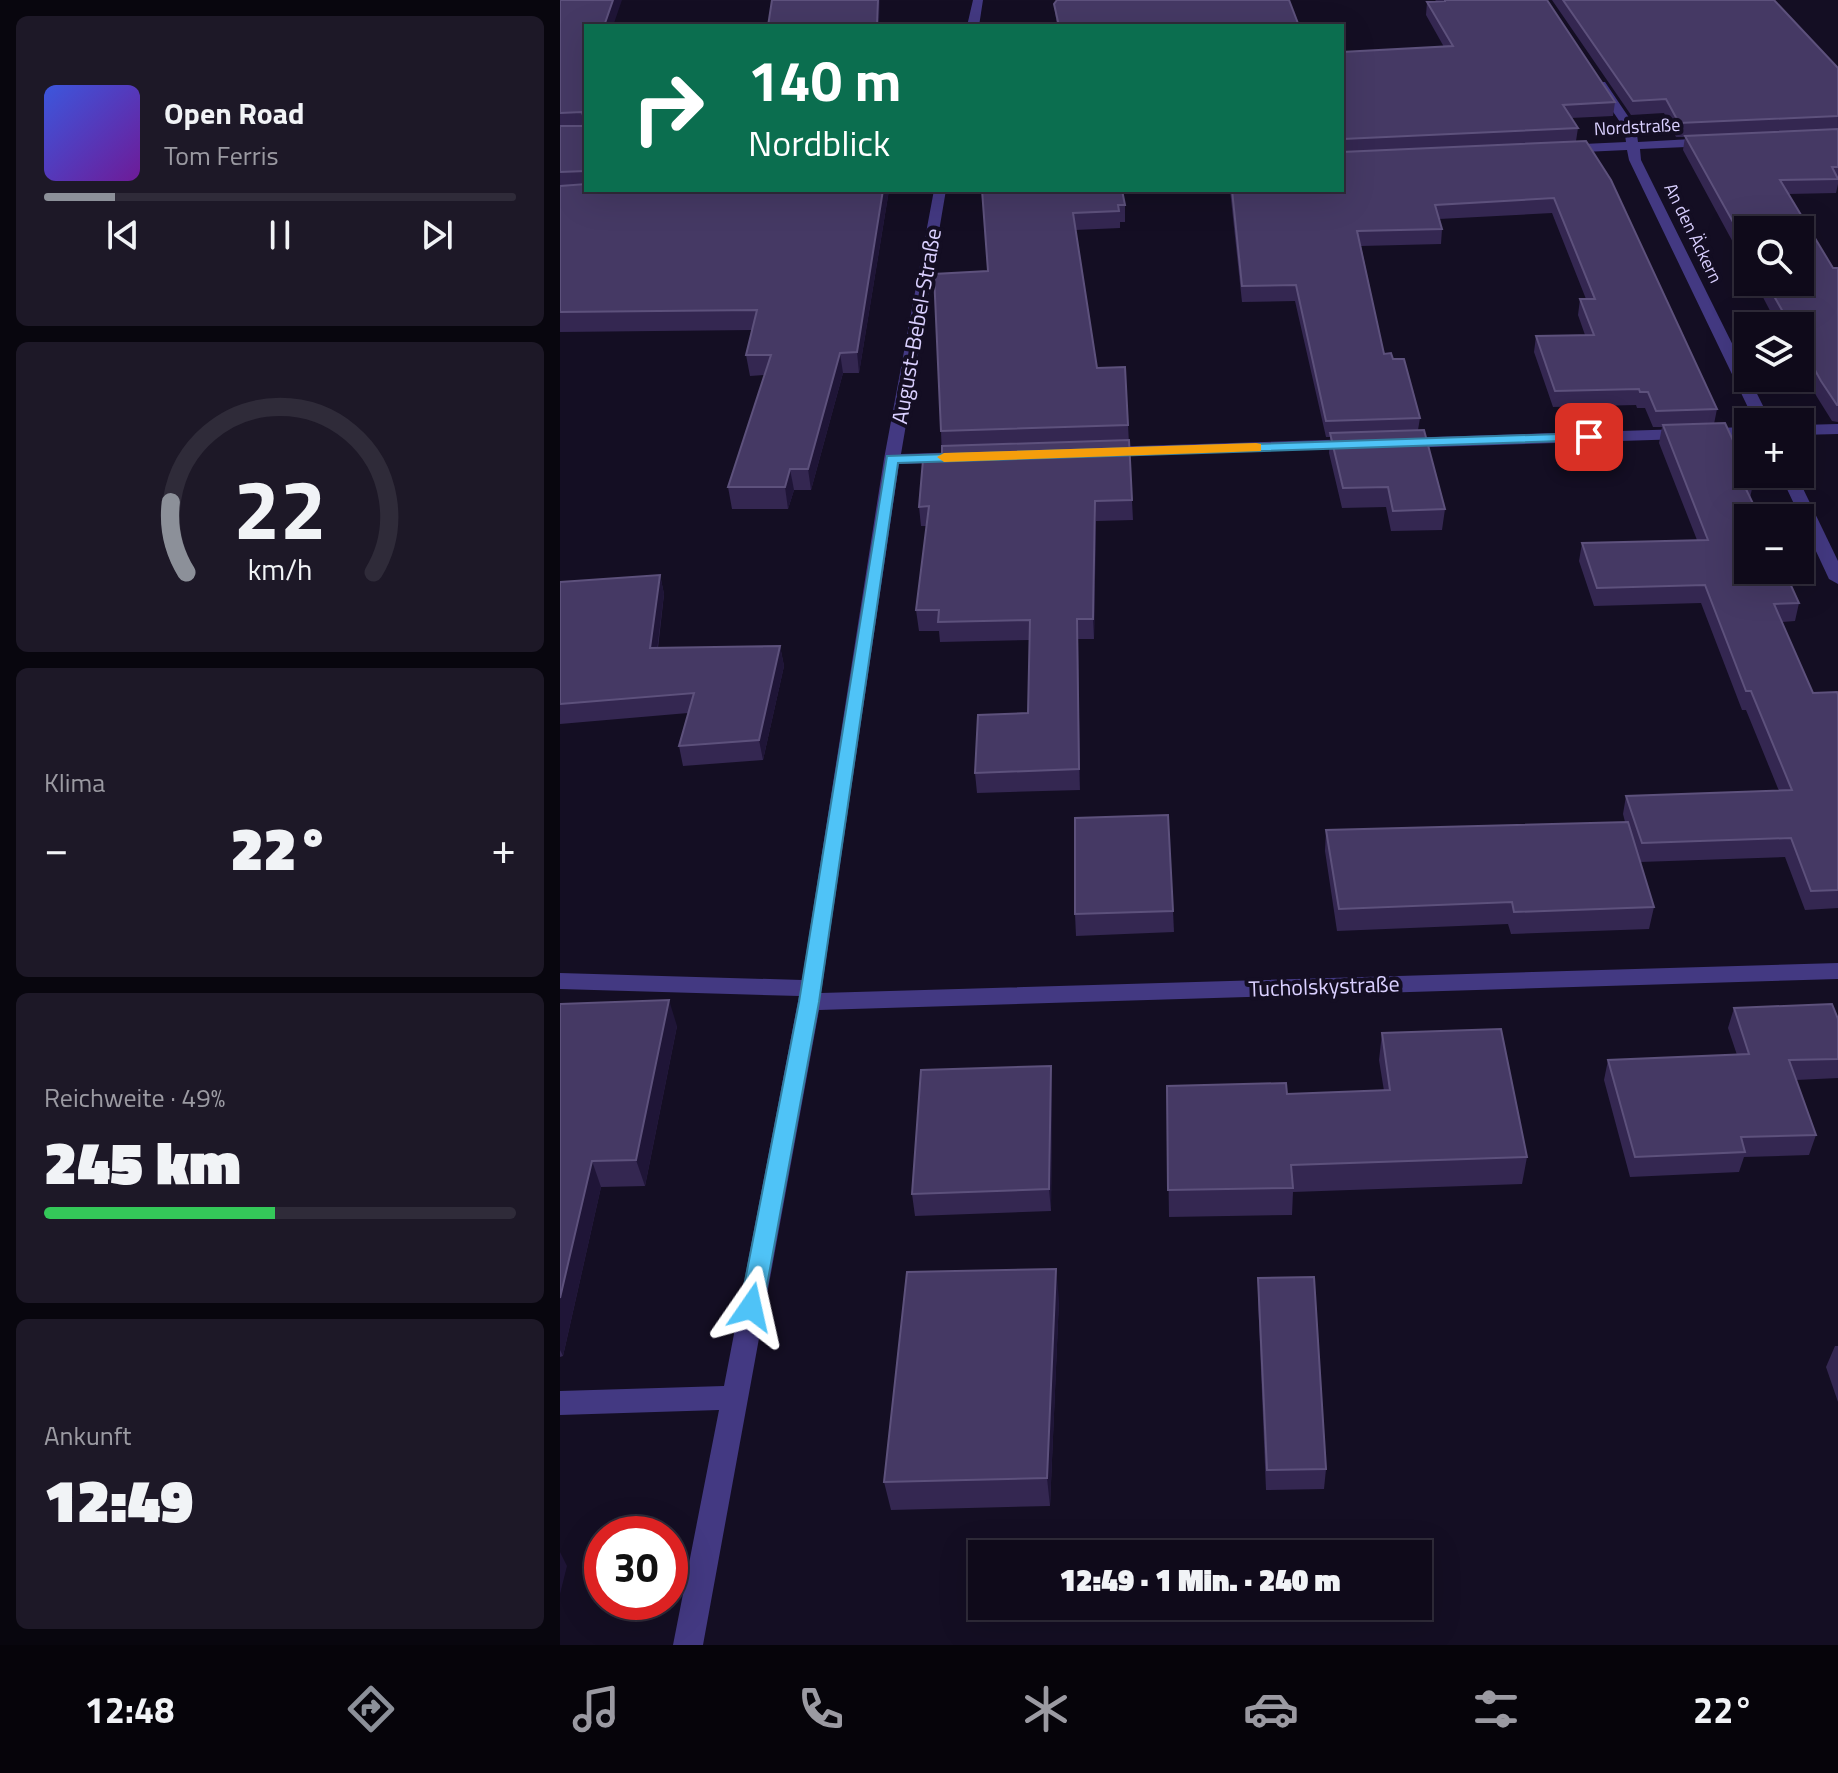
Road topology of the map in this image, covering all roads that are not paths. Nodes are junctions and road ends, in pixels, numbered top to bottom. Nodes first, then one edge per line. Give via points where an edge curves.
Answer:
1 (978, 0) edge
2 (973, 24) edge
3 (1596, 77) edge
4 (1728, 141) edge
5 (1633, 145) junction
6 (1541, 150) edge
7 (940, 192) edge
8 (1756, 408) edge
9 (1838, 429) edge
10 (1814, 430) edge
11 (1734, 432) edge
12 (1082, 453) edge
13 (987, 456) edge
14 (892, 459) junction
15 (1795, 488) edge
16 (1838, 579) edge
17 (1838, 971) edge
18 (560, 981) edge
19 (810, 995) junction
20 (734, 1398) junction
21 (560, 1403) edge
22 (688, 1645) edge

1 - 2 street
3 - 5 street, An den Äckern via 1630,128
4 - 5 street, Nordstraße
5 - 6 street, Nordstraße
5 - 8 street, An den Äckern via 1635,160
7 - 14 street, August-Bebel-Straße
9 - 10 street
11 - 12 street
13 - 14 street
14 - 19 street, August-Bebel-Straße
15 - 16 street
17 - 19 street, Tucholskystraße
18 - 19 street, Tucholskystraße
19 - 20 street, August-Bebel-Straße
20 - 21 street
20 - 22 street, August-Bebel-Straße

